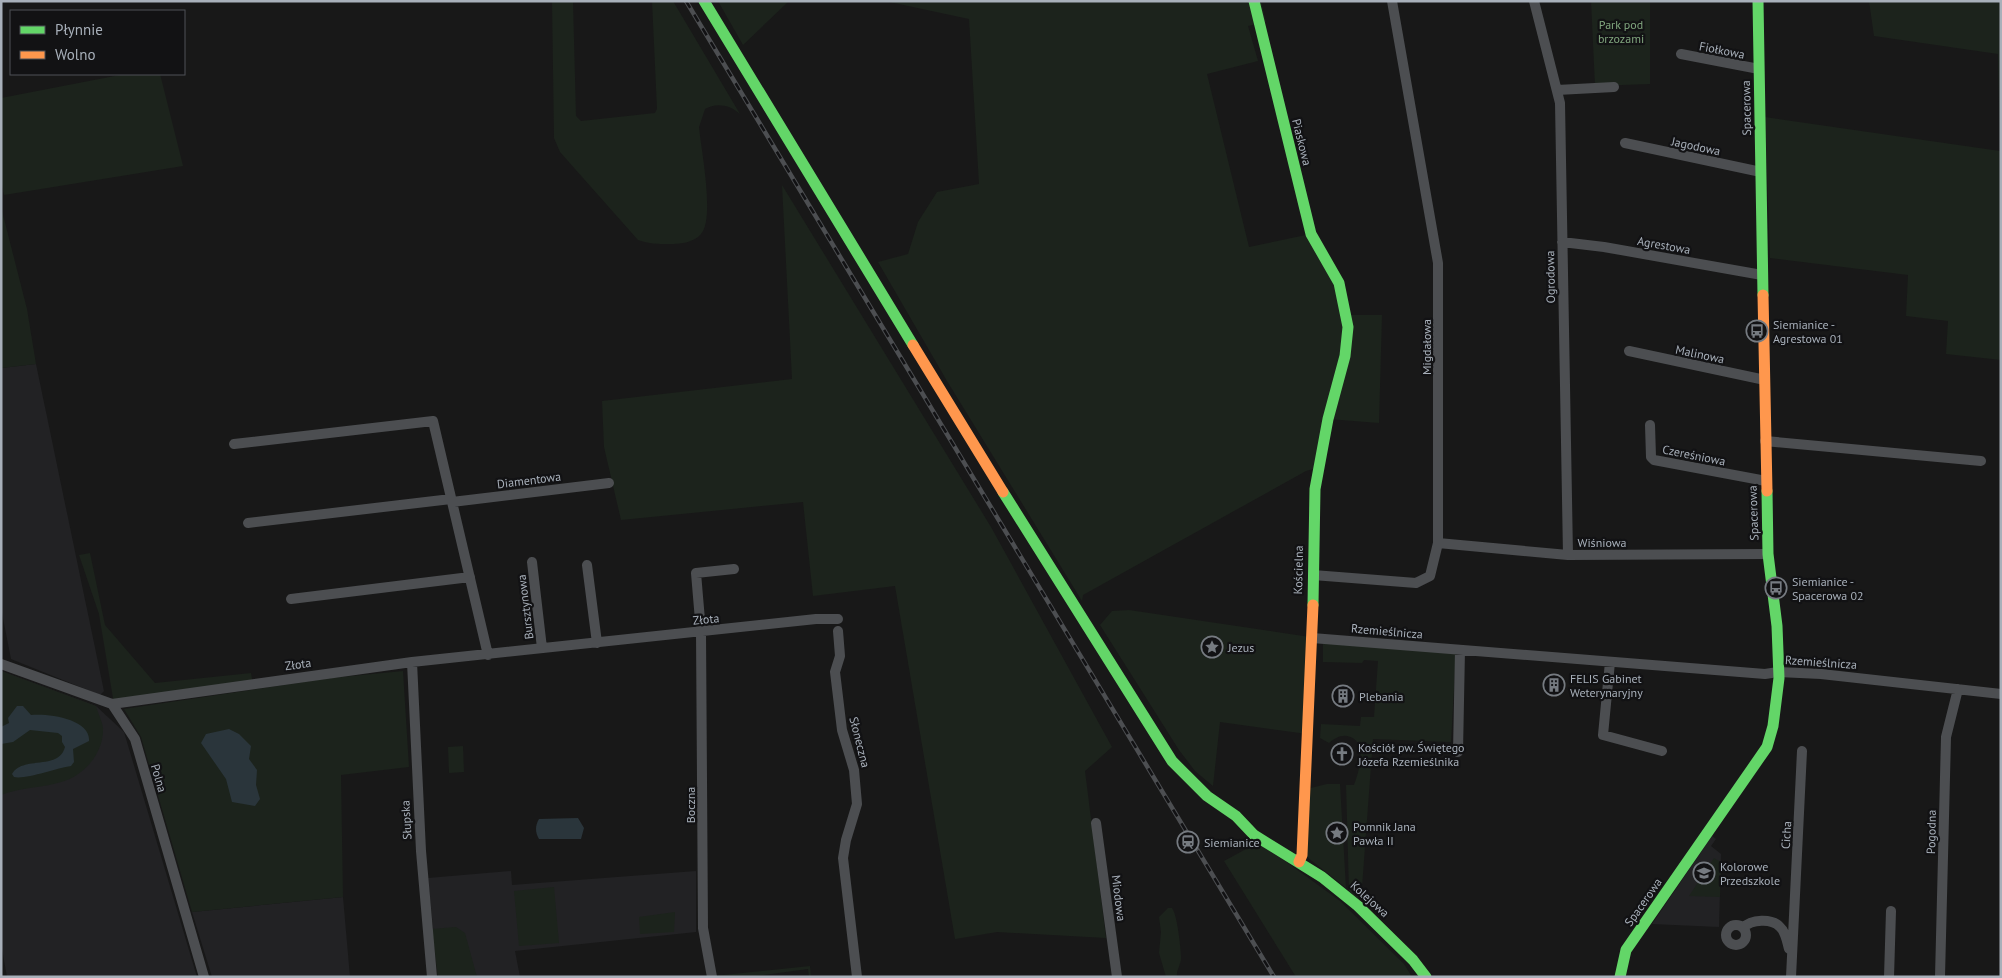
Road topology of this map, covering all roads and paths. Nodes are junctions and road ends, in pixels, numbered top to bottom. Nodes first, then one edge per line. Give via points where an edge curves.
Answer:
1 (704, 1) edge
2 (1254, 1) edge
3 (1392, 1) edge
4 (1534, 1) edge
5 (1758, 1) edge
6 (1681, 54) dead end
7 (1759, 68) junction
8 (1614, 87) dead end
9 (1557, 90) junction
10 (1625, 144) dead end
11 (1761, 172) junction
12 (1562, 242) junction
13 (1762, 275) junction
14 (1339, 283) joint
15 (1629, 351) dead end
16 (1765, 380) junction
17 (1650, 425) dead end
18 (1765, 441) junction
19 (234, 444) dead end
20 (1981, 460) dead end
21 (1766, 481) junction
22 (609, 483) dead end
23 (452, 500) junction
24 (248, 523) dead end
25 (1438, 543) junction
26 (1768, 554) junction
27 (1568, 555) junction
28 (532, 562) dead end
29 (587, 565) dead end
30 (734, 569) dead end
31 (1313, 575) junction
32 (470, 577) junction
33 (291, 599) dead end
34 (838, 619) dead end
35 (838, 631) dead end
36 (701, 632) junction
37 (1312, 638) junction
38 (597, 643) junction
39 (542, 648) junction
40 (1460, 650) junction
41 (488, 655) junction
42 (412, 662) junction
43 (1610, 662) junction
44 (1, 664) edge
45 (1778, 672) junction
46 (1958, 689) junction
47 (2001, 694) edge
48 (112, 704) junction
49 (1662, 751) dead end
50 (1802, 751) dead end
51 (1458, 752) dead end
52 (1096, 823) dead end
53 (1299, 862) junction
54 (1891, 911) dead end
55 (1743, 928) dead end
56 (1793, 950) junction
57 (204, 977) edge
58 (432, 977) edge
59 (712, 977) edge
60 (858, 977) edge
61 (1116, 977) edge
62 (1426, 977) edge
63 (1620, 977) edge
64 (1791, 977) edge
65 (1889, 977) edge
66 (1940, 977) edge

1 - 53 street, Kolejowa via 1017,516 1172,761 1267,844
2 - 14 street, Piaskowa via 1310,234
3 - 25 street, Migdałowa via 1438,262
4 - 9 street, Ogrodowa
5 - 7 street, Spacerowa
6 - 7 street, Fiołkowa
7 - 11 street, Spacerowa
8 - 9 street
9 - 12 street, Ogrodowa via 1560,103
10 - 11 street, Jagodowa
11 - 13 street, Spacerowa
12 - 13 street, Agrestowa
12 - 27 street, Ogrodowa
13 - 16 street, Spacerowa
14 - 31 street, Kościelna via 1348,328 1346,356 1317,468
15 - 16 street, Malinowa
16 - 18 street, Spacerowa
17 - 21 street, Czereśniowa via 1651,457 1654,460
18 - 20 street
18 - 21 street, Spacerowa
19 - 23 street via 433,421
21 - 26 street, Spacerowa
22 - 23 street, Diamentowa
23 - 24 street
23 - 32 street
25 - 27 street, Wiśniowa
25 - 31 street, Migdałowa via 1430,576 1416,583
26 - 27 street, Wiśniowa
26 - 45 street, Spacerowa via 1774,591
28 - 39 street, Bursztynowa
29 - 38 street
30 - 36 street, Boczna via 696,572
31 - 37 street, Kościelna
32 - 33 street
32 - 41 street
34 - 36 street, Złota
35 - 60 street, Słoneczna via 840,656 835,672 842,730 852,760 857,798 843,858
36 - 38 street, Złota
36 - 59 street, Boczna via 703,928
37 - 40 street, Rzemieślnicza
37 - 53 street, Kościelna via 1302,855
38 - 39 street, Złota
39 - 41 street, Złota
40 - 43 street, Rzemieślnicza
40 - 51 street
41 - 42 street, Złota
42 - 48 street, Złota
42 - 58 street, Słupska via 420,841
43 - 45 street, Rzemieślnicza via 1765,674
43 - 49 street via 1603,735
44 - 48 street
45 - 46 street, Rzemieślnicza
45 - 63 street, Spacerowa via 1774,729 1767,747 1626,950
46 - 47 street, Rzemieślnicza
46 - 66 street, Pogodna via 1946,737
48 - 57 street, Polna via 135,739
50 - 56 street, Cicha
52 - 61 street, Miodowa
53 - 62 street, Kolejowa via 1358,906
54 - 65 street
55 - 56 street via 1755,921 1776,924 1783,930 1789,949
56 - 64 street, Cicha

